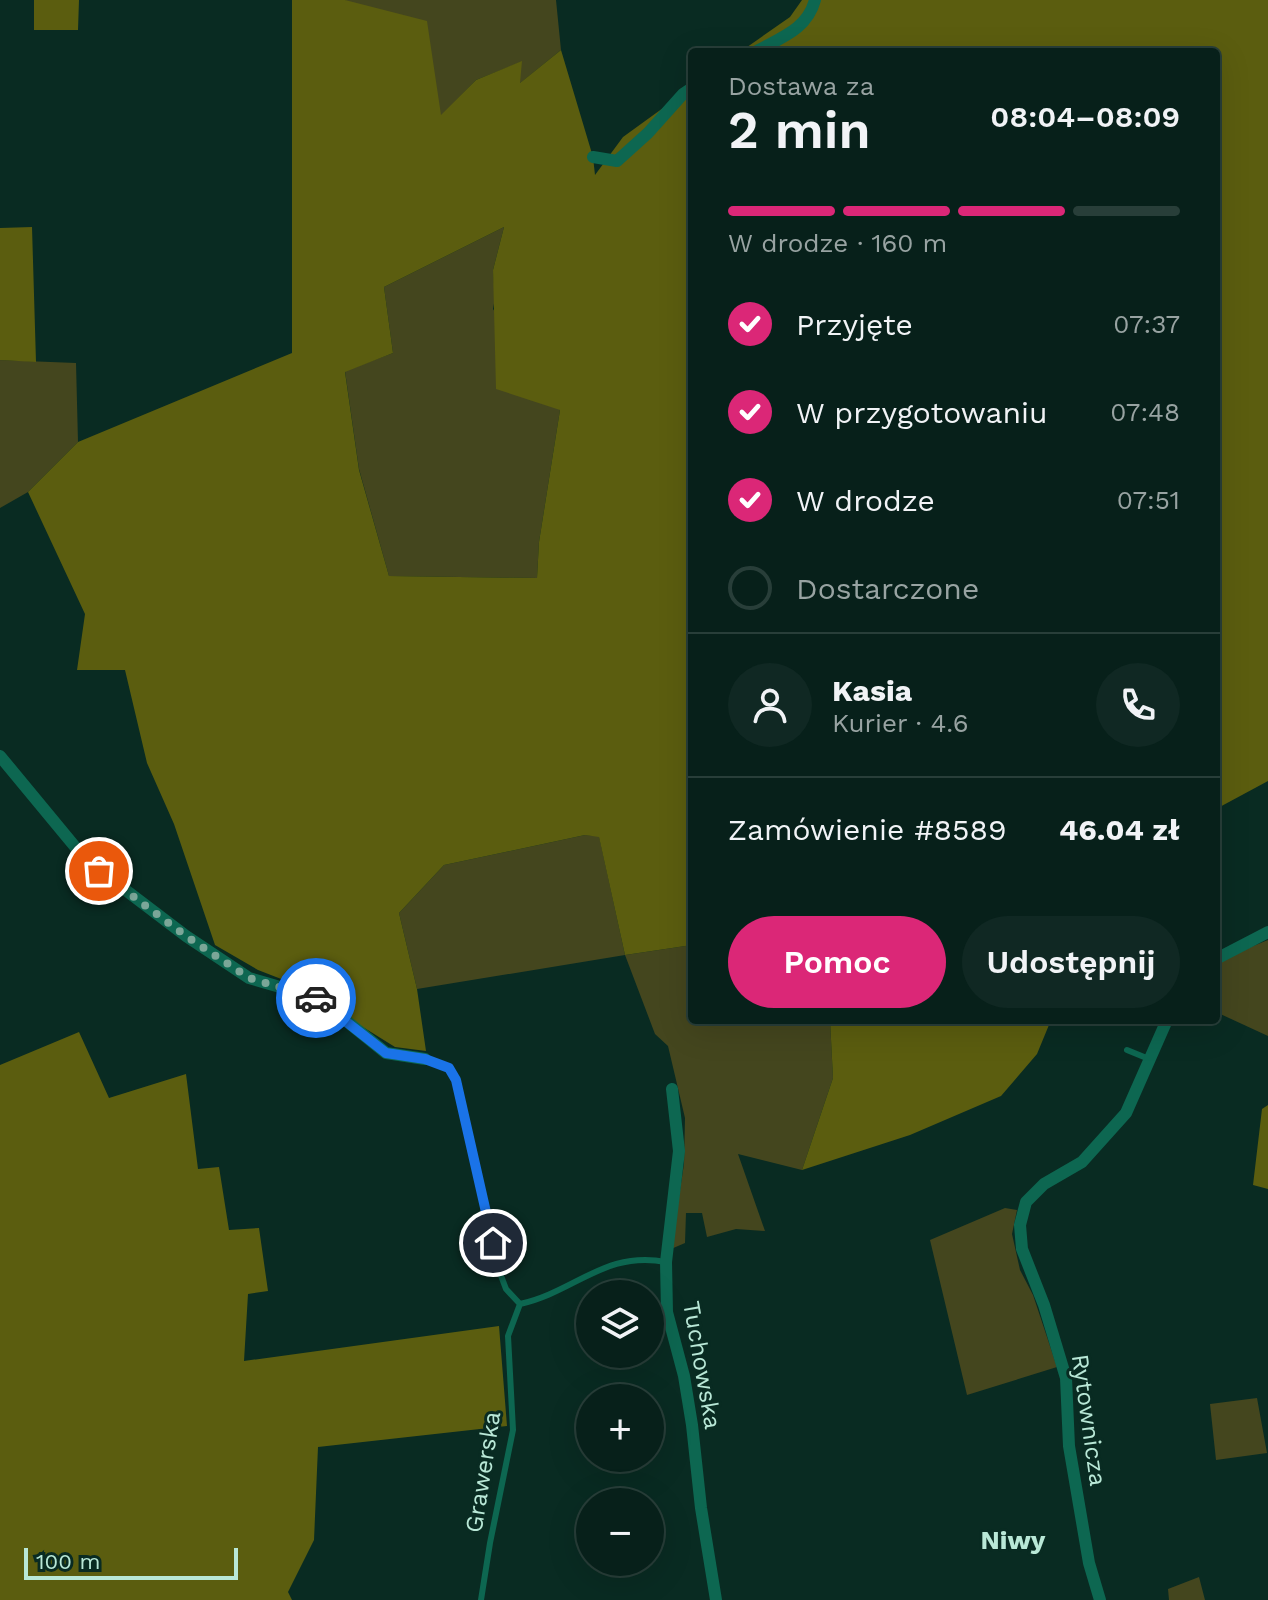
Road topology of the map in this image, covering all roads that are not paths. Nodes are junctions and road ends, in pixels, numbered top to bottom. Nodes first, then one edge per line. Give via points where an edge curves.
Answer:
1 (815, 0) edge
2 (762, 48) edge
3 (688, 91) edge
4 (593, 157) dead end
5 (0, 756) edge
6 (1268, 932) edge
7 (1220, 957) edge
8 (1165, 1024) edge
9 (1127, 1050) dead end
10 (425, 1059) joint
11 (1149, 1059) junction
12 (672, 1089) dead end
13 (666, 1262) junction
14 (520, 1304) junction
15 (481, 1600) edge
16 (716, 1600) edge
17 (1100, 1600) edge

1 - 2 street via 806,21
3 - 4 street via 617,161
5 - 10 street via 86,860 186,936 249,978 318,998 386,1053
6 - 7 street
8 - 11 street
9 - 11 lane
10 - 14 lane via 449,1068 456,1080 500,1273
11 - 17 street, Rytownicza via 1126,1113 1082,1162 1044,1184 1026,1202 1020,1225 1022,1249 1066,1378 1069,1446
12 - 13 street, Tuchowska via 679,1151
13 - 14 lane via 618,1261
13 - 16 street, Tuchowska via 667,1312 684,1376
14 - 15 lane, Grawerska via 508,1336 513,1430

